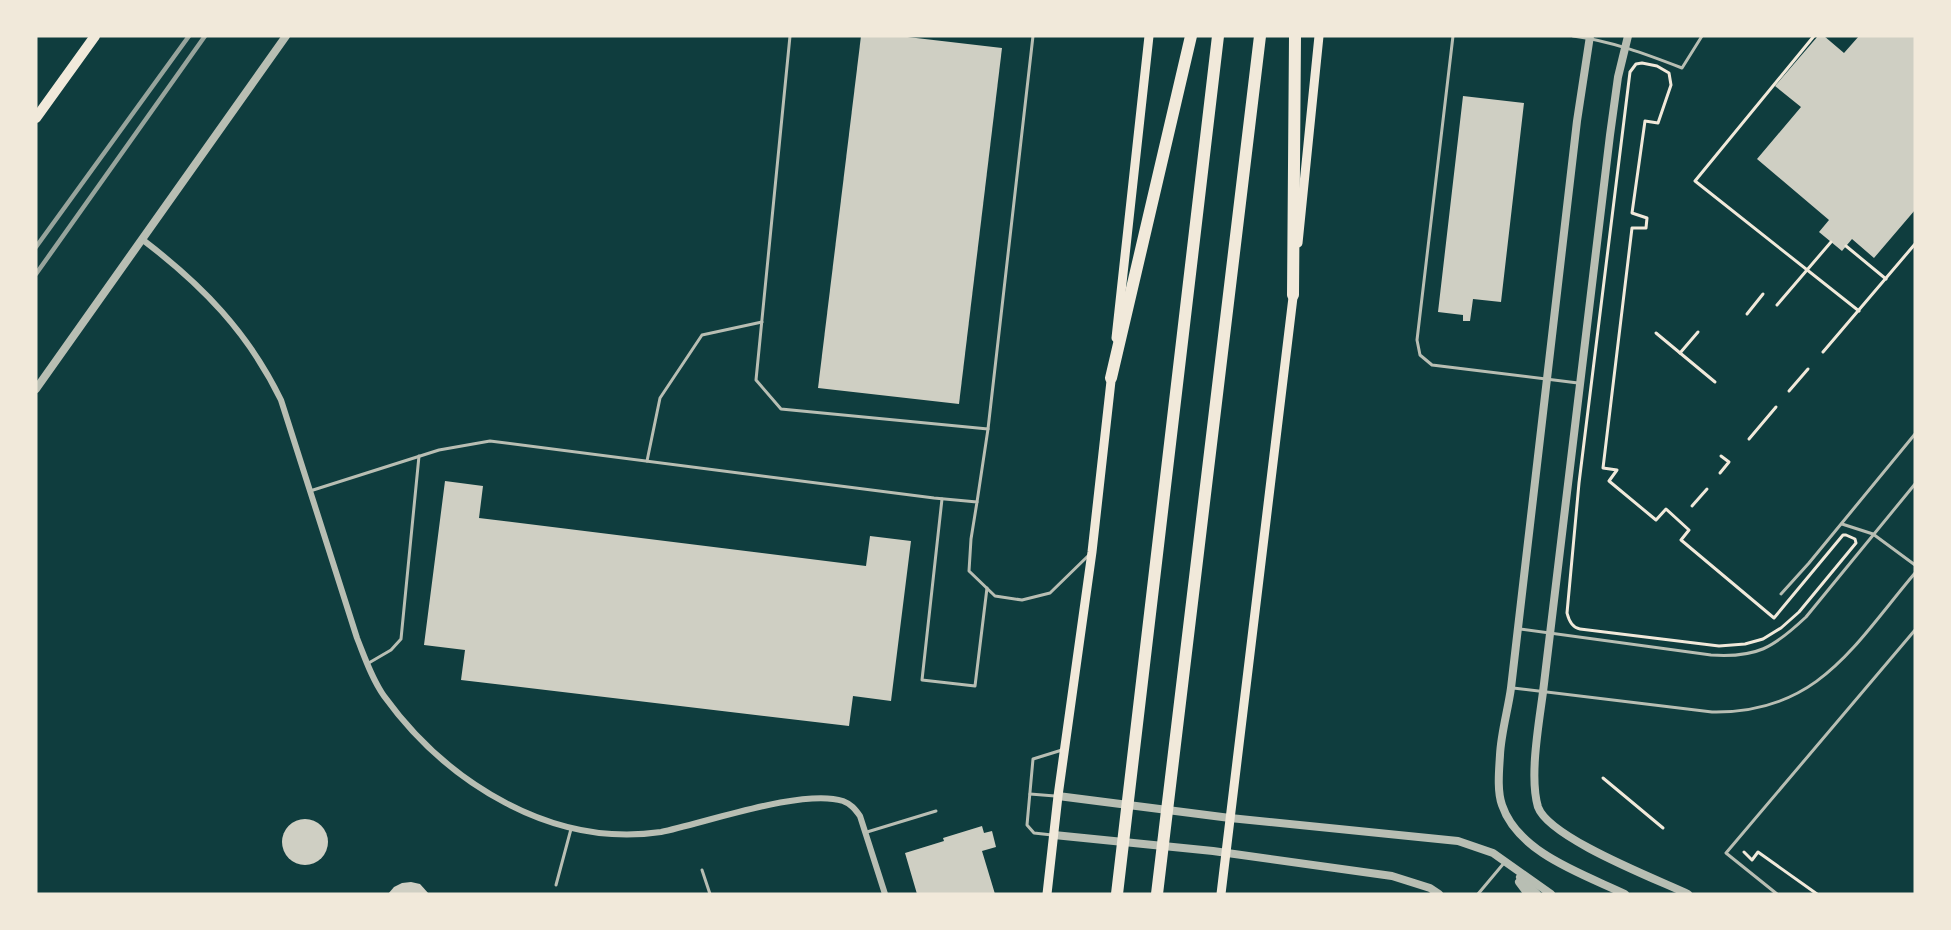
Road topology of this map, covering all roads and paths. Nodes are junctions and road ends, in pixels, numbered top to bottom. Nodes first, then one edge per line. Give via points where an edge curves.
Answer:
1 (95, 36) edge
2 (286, 36) edge
3 (789, 36) edge
4 (1032, 36) edge
5 (1149, 36) edge
6 (1191, 36) edge
7 (1218, 36) edge
8 (1260, 36) edge
9 (1295, 36) edge
10 (1319, 36) edge
11 (1453, 36) edge
12 (1573, 36) edge
13 (1628, 36) edge
14 (1702, 36) edge
15 (1814, 36) edge
16 (1590, 37) edge
17 (1625, 48) junction
18 (36, 118) edge
19 (143, 240) junction
20 (1831, 242) dead end
21 (1915, 244) edge
22 (1846, 246) dead end
23 (1807, 270) junction
24 (1886, 279) junction
25 (1764, 294) dead end
26 (1293, 295) junction
27 (1777, 305) dead end
28 (1859, 311) junction
29 (1747, 314) dead end
30 (762, 322) junction
31 (1698, 332) dead end
32 (1656, 333) dead end
33 (1823, 352) dead end
34 (1680, 353) junction
35 (1808, 369) dead end
36 (1111, 378) junction
37 (1547, 378) junction
38 (1715, 382) dead end
39 (1580, 383) junction
40 (36, 389) edge
41 (1789, 392) dead end
42 (1776, 407) dead end
43 (988, 429) junction
44 (1915, 434) edge
45 (1749, 439) dead end
46 (419, 456) junction
47 (1721, 456) dead end
48 (647, 461) junction
49 (1720, 473) dead end
50 (1915, 484) edge
51 (1707, 489) dead end
52 (310, 491) junction
53 (942, 499) junction
54 (977, 502) junction
55 (1692, 506) dead end
56 (1680, 521) joint
57 (1842, 524) junction
58 (1873, 534) junction
59 (1092, 552) junction
60 (1915, 565) edge
61 (1915, 573) edge
62 (987, 588) junction
63 (1781, 594) dead end
64 (1518, 629) junction
65 (1915, 630) edge
66 (1550, 633) junction
67 (367, 664) junction
68 (1511, 688) junction
69 (1543, 692) junction
70 (1065, 749) junction
71 (1603, 778) dead end
72 (1030, 794) junction
73 (1058, 796) junction
74 (936, 811) dead end
75 (1230, 818) junction
76 (572, 827) junction
77 (1663, 828) dead end
78 (865, 832) junction
79 (1054, 835) junction
80 (1744, 852) dead end
81 (1226, 853) junction
82 (1505, 862) junction
83 (702, 870) dead end
84 (556, 885) dead end
85 (710, 894) edge
86 (885, 894) edge
87 (1047, 894) edge
88 (1116, 894) edge
89 (1157, 894) edge
90 (1221, 894) edge
91 (1439, 894) edge
92 (1478, 894) edge
93 (1528, 894) edge
94 (1537, 894) edge
95 (1551, 894) edge
96 (1625, 894) edge
97 (1688, 894) edge
98 (1777, 894) edge
99 (1817, 894) edge

1 - 18 main road
2 - 19 street
3 - 30 lane
4 - 43 lane
5 - 36 main road
6 - 36 highway
7 - 88 highway
8 - 89 highway
9 - 26 highway
10 - 26 main road
11 - 37 lane via 1417,340 1420,355 1432,365
12 - 16 lane
13 - 17 street
14 - 17 lane via 1682,68
15 - 23 path via 1695,181
16 - 17 lane
16 - 37 street
17 - 39 street via 1610,135
19 - 40 street
19 - 52 street via 190,277 252,346 281,400
20 - 23 path
21 - 24 path
22 - 24 path
23 - 27 path
23 - 28 path
24 - 28 path
25 - 29 path
26 - 75 main road
28 - 33 path
30 - 43 lane via 756,380 781,409
30 - 48 lane via 702,335 660,398
31 - 34 path
32 - 34 path
34 - 38 path
35 - 41 path
36 - 59 main road
37 - 39 lane
37 - 64 street
39 - 66 street
42 - 45 path
43 - 54 lane
44 - 57 lane
46 - 48 lane via 490,441
46 - 52 lane
46 - 67 lane via 401,639
47 - 49 path via 1729,462
48 - 53 lane
50 - 58 lane
51 - 55 path
52 - 67 street
53 - 54 lane
53 - 62 lane via 922,681 975,686
54 - 62 lane via 969,571
56 - 56 path via 1665,509 1656,520 1609,481 1617,470 1603,468 1632,228 1646,228 1647,218 1632,213 1644,122 1658,123 1671,85 1669,73 1642,63 1630,72 1620,136 1579,483 1568,619 1580,629 1719,646 1745,644 1763,639 1799,612 1856,543 1843,535 1774,618 1682,540 1689,530
57 - 58 lane
57 - 63 lane
58 - 60 lane
58 - 66 lane via 1788,634 1754,652 1736,657 1711,655
59 - 62 lane via 1050,593 1022,600 996,596
59 - 70 main road
61 - 69 lane via 1822,679 1768,706 1712,712
64 - 66 lane
64 - 68 street
65 - 98 lane via 1726,853
66 - 69 street
67 - 76 street via 383,695 450,767 531,815
68 - 69 lane
68 - 96 street via 1499,780 1502,805 1514,827 1539,852
69 - 97 street via 1535,776 1539,808 1556,829 1580,843
70 - 72 lane via 1033,759
70 - 73 main road
71 - 77 path
72 - 73 lane
72 - 79 lane via 1027,825 1035,833
73 - 75 street
73 - 79 main road
74 - 78 lane
75 - 81 main road
75 - 82 street via 1458,841 1493,853
76 - 78 street via 641,835 783,802 829,799 852,805
76 - 84 lane
78 - 86 street
79 - 81 street
79 - 87 main road
80 - 99 path via 1752,860 1758,852
81 - 90 main road
81 - 91 street via 1392,876
82 - 92 lane
82 - 93 street
82 - 94 street
82 - 95 street
83 - 85 lane

